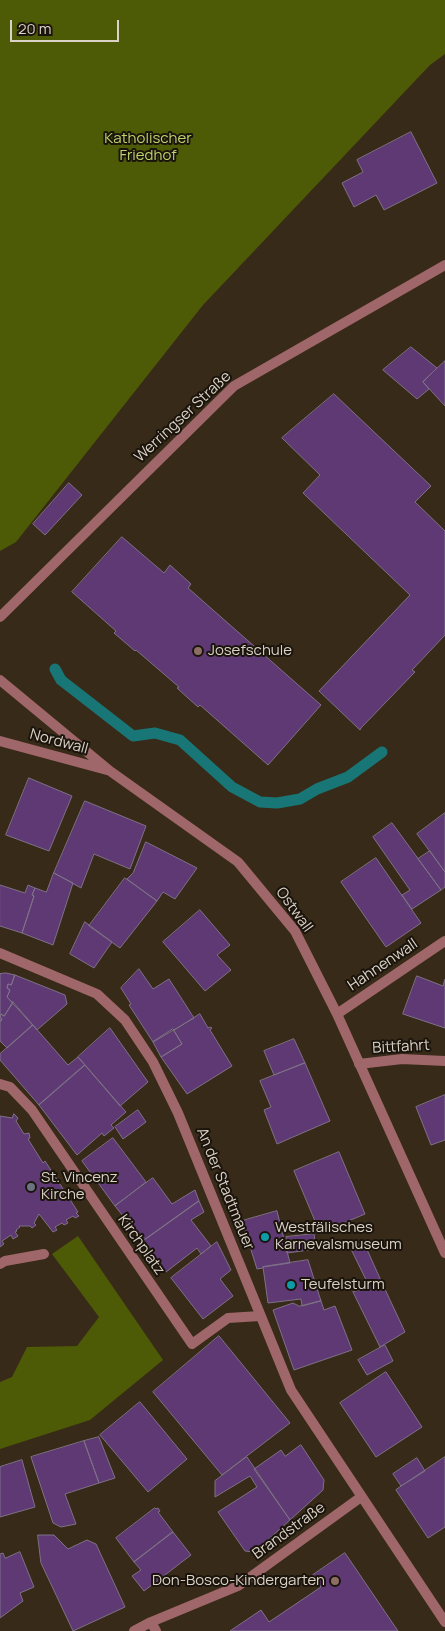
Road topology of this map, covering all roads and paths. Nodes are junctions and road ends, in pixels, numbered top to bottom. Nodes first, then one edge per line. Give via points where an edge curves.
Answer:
1 (445, 265) edge
2 (0, 617) edge
3 (0, 680) edge
4 (0, 741) edge
5 (110, 771) junction
6 (445, 941) edge
7 (0, 953) edge
8 (337, 1014) junction
9 (445, 1060) edge
10 (359, 1064) junction
11 (0, 1084) edge
12 (445, 1253) edge
13 (44, 1254) dead end
14 (0, 1264) edge
15 (260, 1316) junction
16 (361, 1497) junction
17 (445, 1622) edge
18 (154, 1627) edge
19 (134, 1631) edge

1 - 2 street, Werringser Straße via 234,386
3 - 5 street, Ostwall
4 - 5 street, Nordwall
5 - 8 street, Ostwall via 238,862 295,931
6 - 8 street, Hahnenwall
7 - 15 street, An der Stadtmauer via 98,994 125,1020 153,1062 178,1113
8 - 10 street, Ostwall
9 - 10 street, Bittfahrt via 402,1058
10 - 12 street, Ostwall
11 - 15 street, Kirchplatz via 10,1087 32,1110 192,1344 228,1318
13 - 14 street
15 - 16 street, An der Stadtmauer via 291,1390
16 - 17 street, An der Stadtmauer
16 - 18 street, Brandstraße via 238,1586
18 - 19 street, Brandstraße

